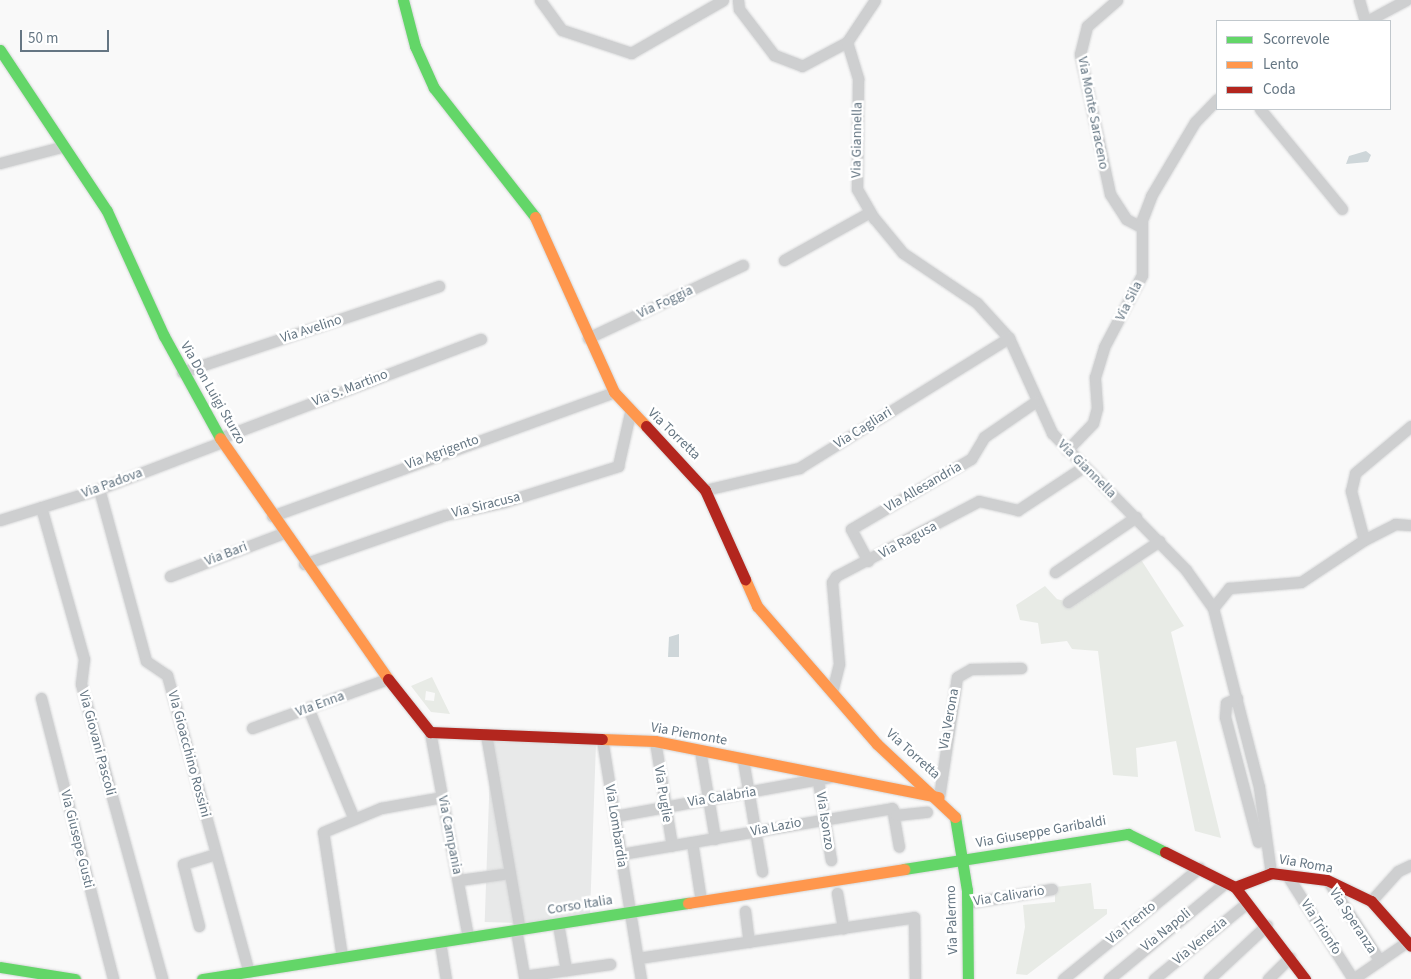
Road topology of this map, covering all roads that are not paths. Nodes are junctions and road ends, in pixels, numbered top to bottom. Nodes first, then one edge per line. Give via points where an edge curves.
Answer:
1 (403, 0) edge
2 (540, 0) edge
3 (723, 0) edge
4 (738, 0) edge
5 (875, 0) edge
6 (1117, 0) edge
7 (1359, 0) edge
8 (1406, 0) edge
9 (1366, 20) edge
10 (1368, 20) edge
11 (847, 42) junction
12 (0, 50) edge
13 (1216, 100) edge
14 (1261, 110) edge
15 (61, 147) junction
16 (0, 163) edge
17 (1342, 209) dead end
18 (870, 212) junction
19 (1141, 227) junction
20 (784, 260) dead end
21 (743, 265) dead end
22 (439, 286) dead end
23 (588, 338) junction
24 (1009, 338) junction
25 (482, 339) dead end
26 (182, 372) junction
27 (614, 392) junction
28 (1035, 402) junction
29 (630, 413) junction
30 (1411, 426) edge
31 (221, 440) junction
32 (1067, 450) junction
33 (1082, 468) junction
34 (99, 490) junction
35 (705, 490) junction
36 (41, 507) junction
37 (272, 516) junction
38 (1136, 517) junction
39 (0, 520) edge
40 (1411, 525) edge
41 (283, 533) junction
42 (1364, 540) junction
43 (1159, 541) junction
44 (868, 561) junction
45 (304, 564) junction
46 (1055, 572) dead end
47 (170, 576) dead end
48 (1068, 602) dead end
49 (1214, 608) junction
50 (1021, 668) dead end
51 (387, 679) junction
52 (832, 692) junction
53 (41, 698) dead end
54 (1237, 698) junction
55 (308, 708) junction
56 (252, 728) dead end
57 (430, 732) junction
58 (486, 734) junction
59 (602, 739) junction
60 (655, 741) junction
61 (700, 750) junction
62 (743, 760) junction
63 (824, 779) junction
64 (748, 793) junction
65 (442, 797) junction
66 (939, 797) junction
67 (708, 800) junction
68 (666, 807) junction
69 (927, 812) dead end
70 (893, 813) junction
71 (615, 816) junction
72 (354, 819) junction
73 (824, 819) junction
74 (755, 831) junction
75 (715, 839) junction
76 (692, 842) junction
77 (1258, 842) dead end
78 (672, 846) junction
79 (899, 846) dead end
80 (216, 854) junction
81 (621, 854) junction
82 (831, 860) dead end
83 (963, 860) junction
84 (1411, 865) edge
85 (1199, 868) junction
86 (762, 871) dead end
87 (510, 873) junction
88 (1270, 873) junction
89 (1288, 875) junction
90 (459, 880) junction
91 (1327, 880) junction
92 (1230, 885) junction
93 (1052, 890) dead end
94 (837, 893) dead end
95 (701, 901) junction
96 (1371, 901) junction
97 (967, 902) junction
98 (1247, 902) junction
99 (744, 911) dead end
100 (630, 912) junction
101 (558, 924) junction
102 (1267, 925) junction
103 (200, 926) dead end
104 (842, 928) junction
105 (518, 930) junction
106 (468, 938) junction
107 (440, 942) junction
108 (749, 942) junction
109 (1410, 943) edge
110 (342, 957) junction
111 (638, 958) junction
112 (1290, 958) junction
113 (1380, 961) junction
114 (610, 964) dead end
115 (0, 967) edge
116 (566, 970) junction
117 (248, 972) junction
118 (232, 976) edge
119 (50, 977) edge
120 (1109, 978) edge
121 (75, 979) edge
122 (113, 979) edge
123 (162, 979) edge
124 (202, 979) edge
125 (446, 979) edge
126 (642, 979) edge
127 (916, 979) edge
128 (968, 979) edge
129 (1063, 979) edge
130 (1154, 979) edge
131 (1209, 979) edge
132 (1268, 979) edge
133 (1305, 979) edge
134 (1353, 979) edge

1 - 23 street, Via Torretta via 422,67 446,106 545,232
2 - 3 street via 562,30 630,53
4 - 11 street via 739,9 774,55 802,66
5 - 11 street
6 - 19 street, Via Monte Saraceno via 1087,26 1080,54 1110,194 1126,219
7 - 9 street
8 - 10 street
11 - 18 street, Via Giannella via 858,79 857,189
12 - 15 street, Via Don Luigi Sturzo
13 - 19 street, Via Sila via 1195,122 1151,196
14 - 17 street
15 - 16 street
15 - 26 street, Via Don Luigi Sturzo via 107,211
18 - 20 street
18 - 24 street, Via Giannella via 903,253 977,303
19 - 32 street, Via Sila via 1142,274 1104,347 1095,376 1097,408 1093,423
21 - 23 street, Via Foggia
22 - 26 street, Via Avelino
23 - 27 street, Via Torretta
24 - 28 street, Via Giannella
24 - 35 street, Via Cagliari via 799,468
25 - 31 street, Via S. Martino
26 - 31 street, Via Don Luigi Sturzo
27 - 29 street, Via Torretta
27 - 37 street, Via Agrigento
28 - 32 street, Via Giannella
28 - 44 street, VIa Allesandria via 984,437 971,459 851,529
29 - 35 street, Via Torretta via 680,458
29 - 45 street, Via Siracusa via 618,466 504,502 445,515
30 - 42 street via 1355,473 1351,491
31 - 34 street, Via Padova
31 - 37 street, Via Don Luigi Sturzo
32 - 33 street, Via Giannella
33 - 38 street, Via Giannella
33 - 44 street, Via Ragusa via 1018,510 980,501
34 - 36 street, Via Padova
34 - 80 street, VIa Gioacchino Rossini via 146,661 167,675
35 - 52 street, Via Torretta via 757,606
36 - 39 street, Via Padova
36 - 123 street, Via Giovani Pascoli via 84,660 81,684
37 - 41 street, Via Don Luigi Sturzo
38 - 43 street, Via Giannella
38 - 46 street
40 - 42 street via 1395,524
41 - 45 street, Via Don Luigi Sturzo
41 - 47 street, Via Bari
42 - 49 street via 1301,582 1230,588
43 - 48 street
43 - 49 street, Via Giannella
44 - 52 street, Via Ragusa via 832,582 840,664
45 - 51 street, Via Don Luigi Sturzo
49 - 54 street, Via Giannella
50 - 66 street, Via Verona via 971,669 957,677
51 - 55 street, VIa Enna
51 - 57 street, Via Don Luigi Sturzo
52 - 66 street, Via Torretta via 877,744
53 - 122 street, Via Giusepe Gusti
54 - 77 street via 1226,703 1225,717
54 - 88 street, Via Giannella via 1259,787
55 - 56 street, VIa Enna
55 - 72 street
57 - 58 street, Via Piemonte
57 - 65 street, Via Campania
58 - 59 street, Via Piemonte
58 - 87 street
59 - 60 street, Via Piemonte
59 - 71 street, Via Lombardia
60 - 61 street, Via Piemonte
60 - 68 street, Via Puglie
61 - 62 street, Via Piemonte
61 - 67 street
62 - 63 street, Via Piemonte
62 - 64 street
63 - 64 street, Via Calabria
63 - 66 street, Via Piemonte
63 - 73 street, Via Isonzo
64 - 67 street, Via Calabria
64 - 74 street
65 - 72 street via 382,808
65 - 90 street, Via Campania
66 - 83 street, Via Torretta via 955,816
67 - 68 street, Via Calabria
67 - 75 street
68 - 71 street, Via Calabria
68 - 78 street, Via Puglie
69 - 70 street, Via Lazio
70 - 73 street, Via Lazio via 892,808
70 - 79 street
71 - 81 street, Via Lombardia
72 - 110 street via 329,826 321,836
73 - 74 street, Via Lazio
73 - 82 street, Via Isonzo
74 - 75 street, Via Lazio
74 - 86 street
75 - 76 street, Via Lazio
76 - 78 street, Via Lazio
76 - 95 street
78 - 81 street, Via Lazio
80 - 103 street via 183,864
80 - 117 street, VIa Gioacchino Rossini
81 - 100 street, Via Lombardia
83 - 85 street, Via Giuseppe Garibaldi via 1128,834
83 - 95 street, Corso Italia
83 - 97 street, Via Palermo
84 - 96 street via 1398,871
85 - 92 street, Via Giuseppe Garibaldi
85 - 129 street, Via Trento
87 - 90 street
87 - 105 street
88 - 89 street, Via Roma
88 - 92 street, Via Roma
89 - 91 street, Via Roma
89 - 134 street, Via Trionfo
90 - 106 street, Via Campania
91 - 96 street, Via Roma
91 - 113 street, Via Speranza
92 - 98 street, Via Giuseppe Garibaldi
92 - 120 street, Via Napoli
93 - 97 street, Via Calivario
94 - 104 street
95 - 100 street, Corso Italia
96 - 109 street, Via Roma
97 - 128 street, Via Palermo
98 - 102 street, Via Giuseppe Garibaldi
98 - 130 street, Via Venezia
99 - 108 street
100 - 101 street, Corso Italia
100 - 111 street, Via Lombardia
101 - 105 street, Corso Italia
101 - 116 street
102 - 112 street, Via Giuseppe Garibaldi
102 - 131 street
104 - 108 street
104 - 127 street via 914,917
105 - 106 street, Corso Italia
105 - 116 street via 524,976
106 - 107 street, Corso Italia
107 - 110 street, Corso Italia
107 - 125 street
108 - 111 street
109 - 113 street
110 - 117 street, Corso Italia
111 - 126 street, Via Lombardia
112 - 132 street
112 - 133 street, Via Giuseppe Garibaldi
113 - 134 street
114 - 116 street
115 - 119 street
117 - 118 street, Corso Italia
118 - 124 street, Corso Italia
119 - 121 street

